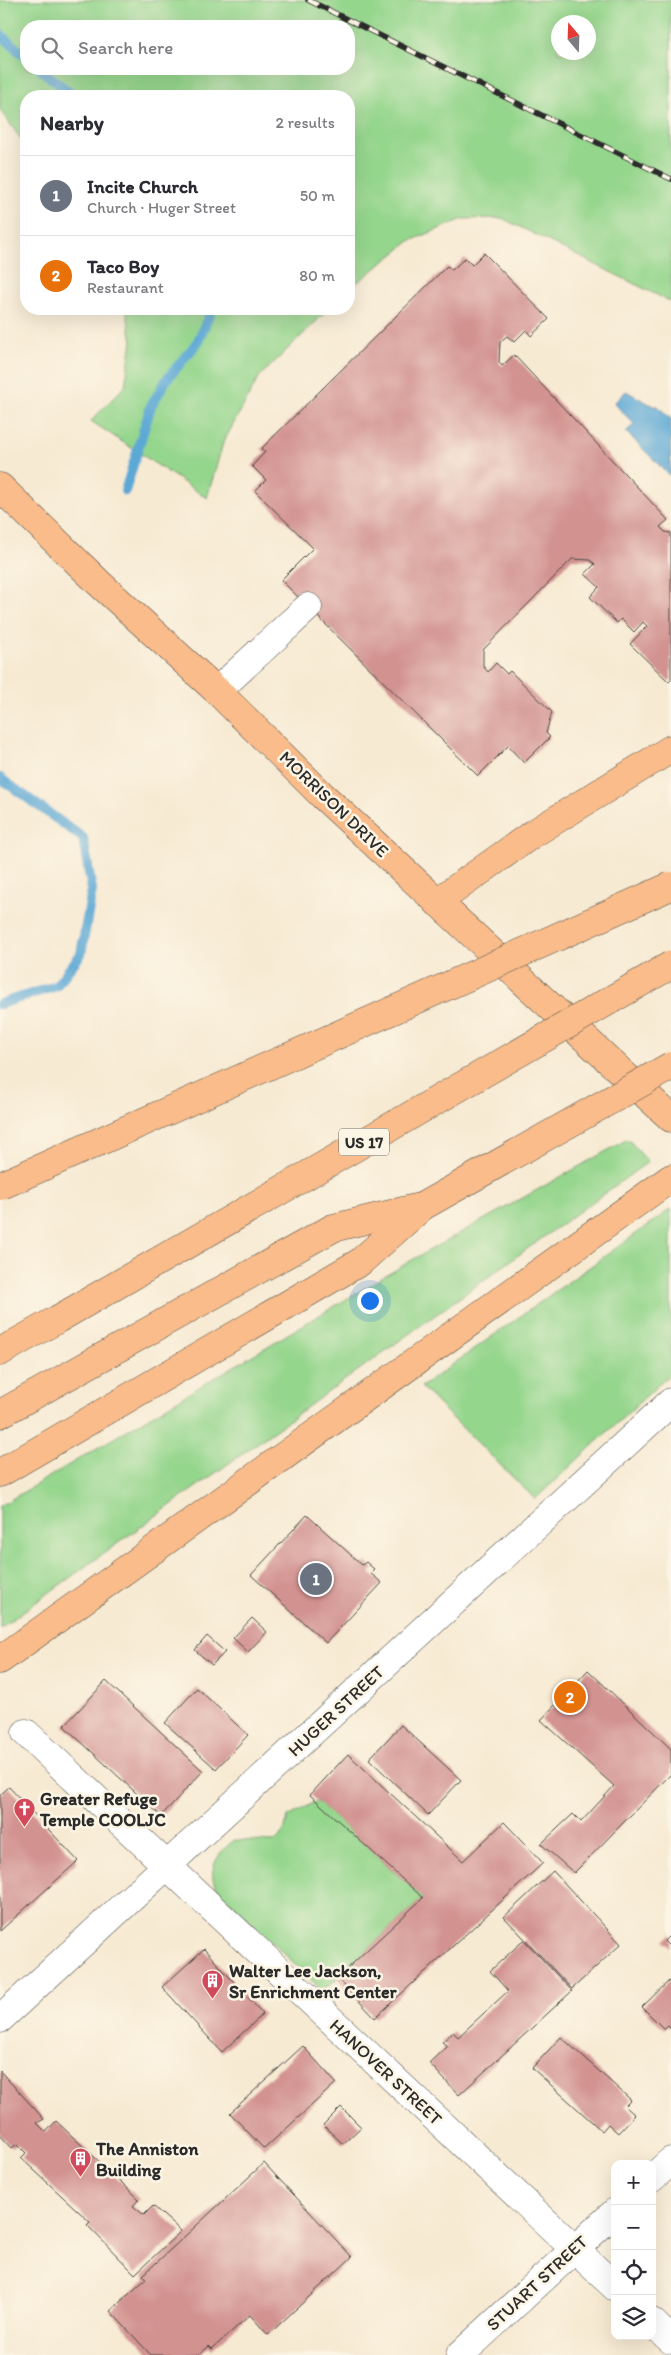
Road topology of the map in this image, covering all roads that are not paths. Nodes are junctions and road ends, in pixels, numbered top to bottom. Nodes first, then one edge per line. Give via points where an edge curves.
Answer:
1 (0, 487) edge
2 (308, 607) dead end
3 (217, 691) junction
4 (671, 749) edge
5 (671, 886) edge
6 (436, 902) junction
7 (671, 964) edge
8 (671, 1066) edge
9 (671, 1118) edge
10 (671, 1178) edge
11 (0, 1186) edge
12 (423, 1206) junction
13 (58, 1319) junction
14 (0, 1346) edge
15 (0, 1352) edge
16 (671, 1402) edge
17 (0, 1414) edge
18 (0, 1473) edge
19 (0, 1660) edge
20 (26, 1733) dead end
21 (167, 1867) junction
22 (0, 2019) edge
23 (671, 2161) edge
24 (656, 2174) edge
25 (611, 2216) edge
26 (574, 2249) junction
27 (611, 2283) edge
28 (656, 2326) edge
29 (671, 2340) edge
30 (460, 2355) edge

1 - 3 main road, MORRISON DRIVE
2 - 3 street
3 - 6 main road, MORRISON DRIVE
4 - 6 main road via 531,835
5 - 11 main road, bridge
6 - 9 main road, MORRISON DRIVE
7 - 13 main road, US 17, bridge
8 - 12 main road, bridge
10 - 19 main road
12 - 17 main road via 333,1228
12 - 18 main road via 360,1262
13 - 14 main road
13 - 15 main road, US 17
16 - 21 street, HUGER STREET
20 - 21 street, HANOVER STREET
21 - 22 street, HUGER STREET
21 - 26 street, HANOVER STREET
23 - 24 street
25 - 26 street, STUART STREET
26 - 27 street, HANOVER STREET
26 - 30 street, STUART STREET
28 - 29 street

